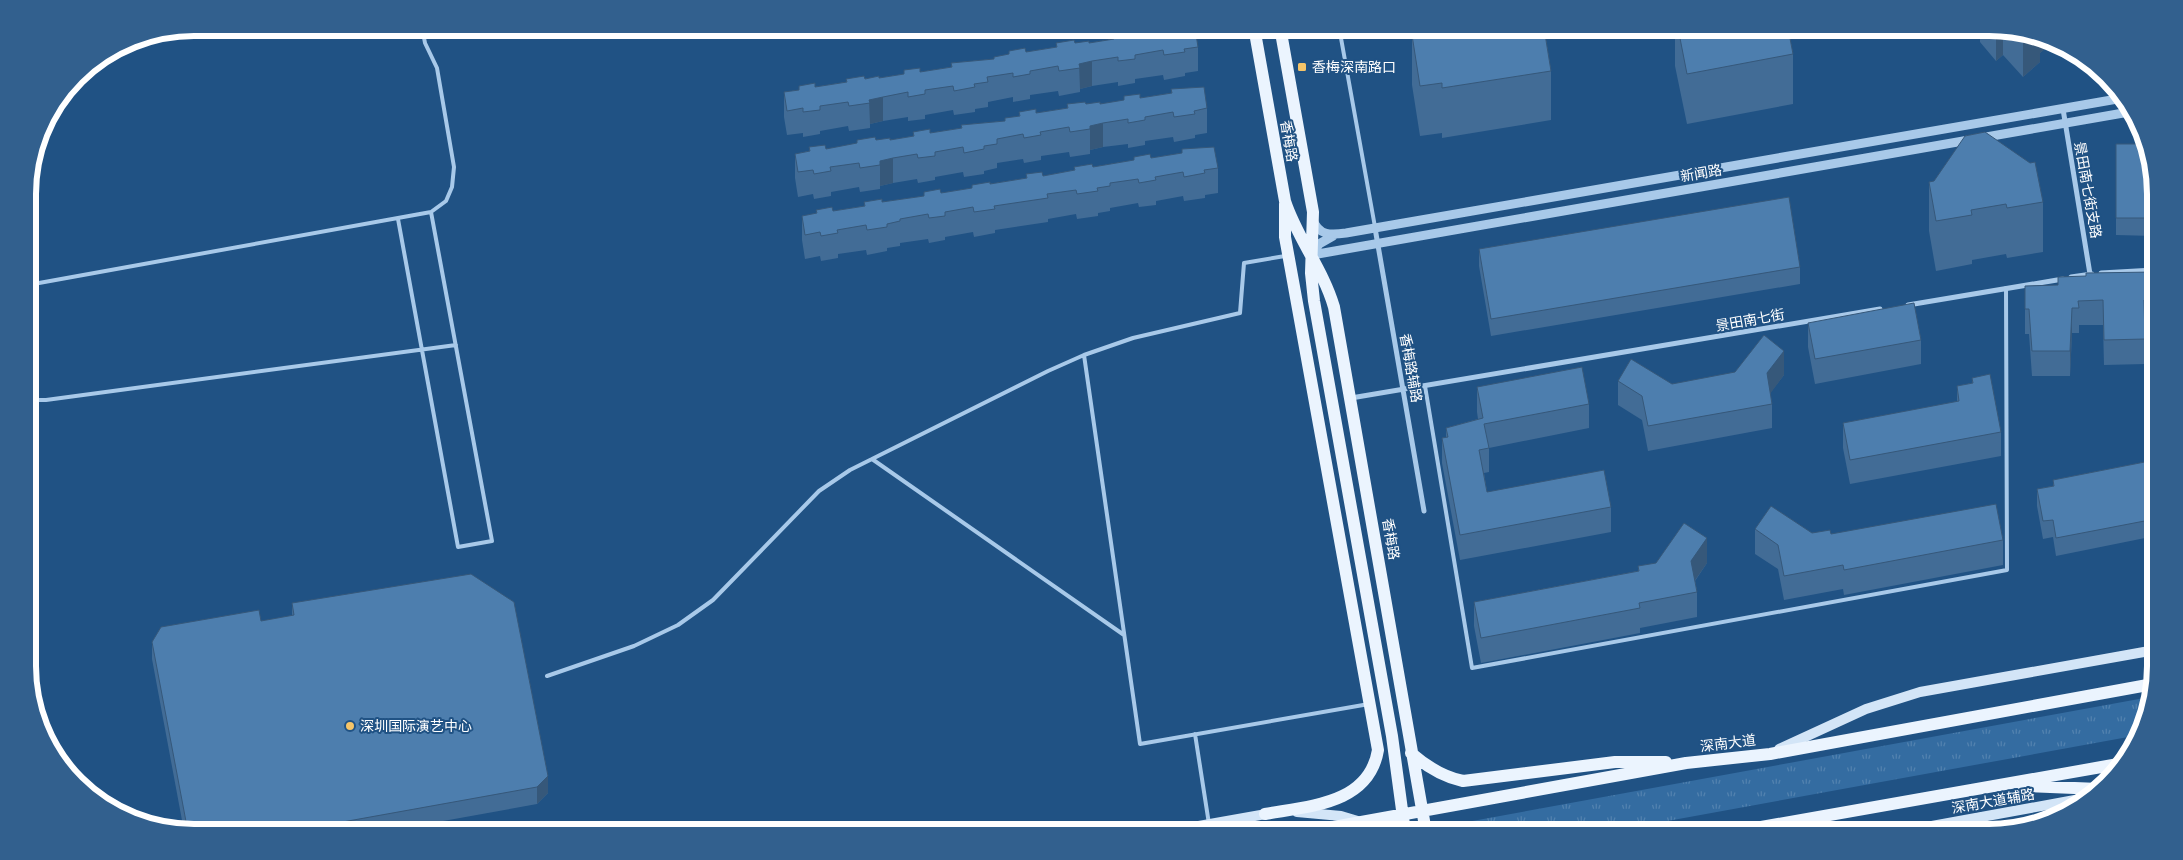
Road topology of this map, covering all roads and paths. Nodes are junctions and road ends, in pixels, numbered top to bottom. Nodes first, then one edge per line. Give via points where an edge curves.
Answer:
1 (424, 36) edge
2 (1255, 36) edge
3 (1281, 36) edge
4 (1340, 36) edge
5 (2115, 100) edge
6 (2063, 109) junction
7 (2124, 113) edge
8 (2065, 123) junction
9 (1285, 202) junction
10 (431, 212) junction
11 (398, 218) junction
12 (1313, 220) junction
13 (1375, 228) junction
14 (1339, 234) junction
15 (1378, 244) junction
16 (1288, 255) junction
17 (1312, 255) junction
18 (2147, 270) edge
19 (2090, 274) junction
20 (37, 283) edge
21 (2006, 288) junction
22 (1897, 306) edge
23 (1888, 308) edge
24 (456, 345) junction
25 (422, 351) junction
26 (1084, 355) junction
27 (1425, 386) junction
28 (1403, 389) junction
29 (1350, 398) junction
30 (37, 400) edge
31 (872, 459) junction
32 (1424, 511) dead end
33 (1124, 635) junction
34 (2147, 652) edge
35 (547, 676) dead end
36 (2145, 685) edge
37 (1370, 704) junction
38 (1195, 734) junction
39 (1392, 736) junction
40 (1770, 754) junction
41 (1414, 755) junction
42 (1686, 763) junction
43 (2111, 765) edge
44 (2000, 785) junction
45 (2088, 789) edge
46 (2071, 801) edge
47 (1422, 811) junction
48 (1265, 814) junction
49 (1402, 815) junction
50 (1362, 822) junction
51 (1212, 823) edge
52 (1354, 823) edge
53 (1403, 823) edge
54 (1424, 823) edge
55 (1783, 823) edge
56 (1948, 823) edge
57 (1209, 824) edge

1 - 10 lane via 437,68 454,167 452,187 446,202
2 - 9 main road, 香梅路
3 - 12 main road, 香梅路
4 - 13 lane
5 - 6 street, 新闻路
6 - 8 street, 景田南七街支路
6 - 13 street, 新闻路
7 - 8 street, 新闻路
8 - 15 street, 新闻路
8 - 19 street, 景田南七街支路
9 - 16 main road via 1283,222
9 - 17 main road, 香梅路
10 - 11 lane
10 - 24 lane
11 - 20 lane
11 - 25 lane
12 - 14 street, 新闻路 via 1320,231
12 - 17 main road, 香梅路
13 - 14 street, 新闻路
13 - 15 street, 香梅路辅路
14 - 17 street, 新闻路 via 1323,240
15 - 17 street, 新闻路
15 - 28 street, 香梅路辅路
16 - 26 lane via 1244,263 1240,313 1133,338
16 - 37 main road
17 - 29 main road, 香梅路 via 1327,284 1334,307
17 - 39 main road, 香梅路 via 1314,301
18 - 19 street
19 - 21 street
21 - 22 street
21 - 27 lane via 2007,570 1472,668
23 - 27 street, 景田南七街
24 - 25 lane
24 - 25 lane via 492,541 458,547
25 - 30 lane
26 - 31 lane
26 - 33 lane
27 - 28 street, 景田南七街
28 - 29 street, 景田南七街
28 - 32 street, 香梅路辅路
29 - 41 main road, 香梅路
31 - 33 lane
31 - 35 lane via 819,491 713,600 678,625 634,646
33 - 38 lane via 1140,744
34 - 40 main road via 1920,692 1873,706
36 - 40 main road, 深南大道
37 - 38 lane
37 - 48 main road via 1378,750 1376,763 1362,785 1341,797
38 - 57 lane
39 - 41 main road
39 - 49 main road, 香梅路
40 - 42 main road, 深南大道
41 - 42 main road via 1450,778 1463,781 1615,762
41 - 47 main road, 香梅路
42 - 47 main road, 深南大道
43 - 44 main road
44 - 45 main road
44 - 55 main road
46 - 56 main road, 深南大道辅路
47 - 49 main road, 深南大道
47 - 54 main road, 香梅路
48 - 50 main road via 1325,814
48 - 51 main road
49 - 50 main road, 深南大道
49 - 53 main road, 香梅路
50 - 52 main road, 深南大道

